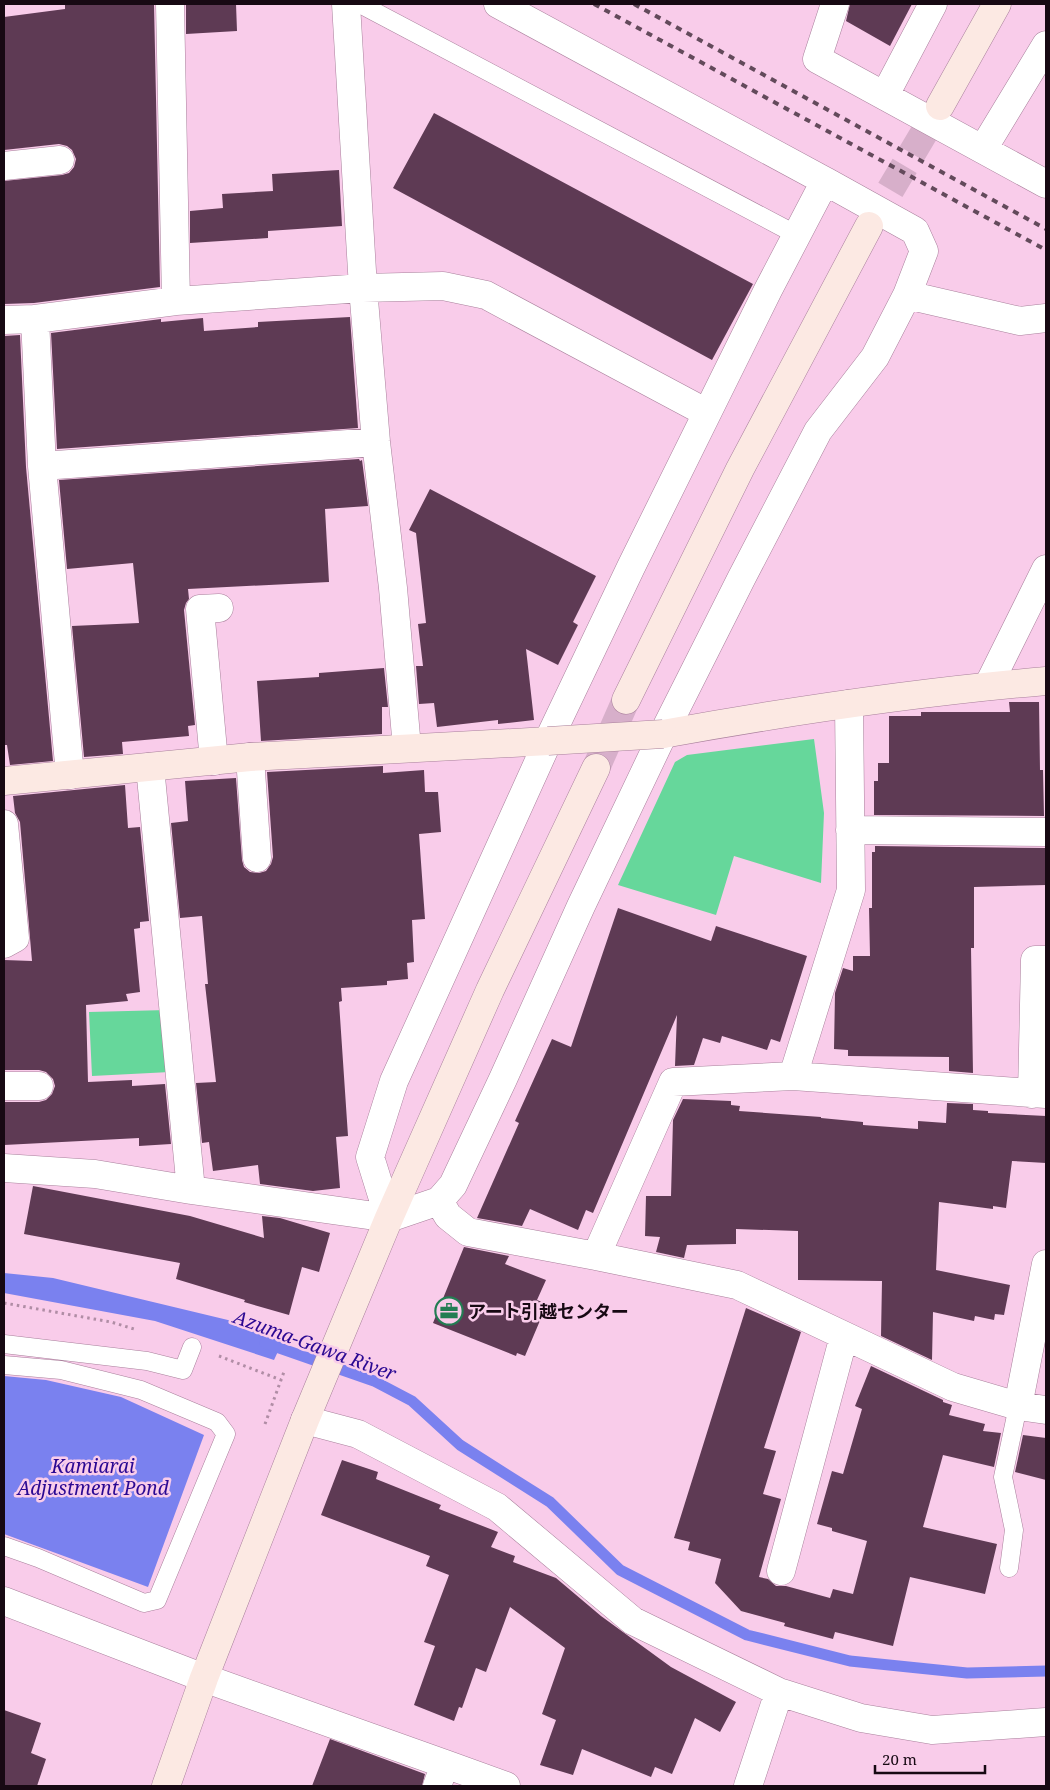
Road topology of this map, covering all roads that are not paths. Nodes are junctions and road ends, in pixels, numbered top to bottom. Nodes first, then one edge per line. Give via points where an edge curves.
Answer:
1 (170, 4) edge
2 (346, 4) edge
3 (360, 4) edge
4 (498, 4) edge
5 (834, 4) edge
6 (933, 4) edge
7 (997, 4) edge
8 (1046, 46) edge
9 (885, 95) junction
10 (940, 106) tunnel mouth
11 (982, 149) junction
12 (60, 160) dead end
13 (4, 166) edge
14 (825, 181) junction
15 (1046, 184) edge
16 (869, 226) tunnel mouth
17 (797, 235) junction
18 (363, 288) junction
19 (907, 295) junction
20 (176, 301) junction
21 (1046, 318) edge
22 (35, 319) junction
23 (4, 320) edge
24 (707, 413) junction
25 (376, 442) junction
26 (42, 466) junction
27 (1046, 569) edge
28 (219, 608) dead end
29 (1046, 681) edge
30 (988, 686) junction
31 (626, 700) tunnel mouth
32 (849, 704) junction
33 (663, 734) junction
34 (548, 741) junction
35 (408, 748) junction
36 (250, 757) junction
37 (214, 761) junction
38 (150, 767) junction
39 (596, 768) tunnel mouth
40 (70, 775) junction
41 (4, 781) edge
42 (4, 824) edge
43 (850, 830) junction
44 (1046, 832) edge
45 (257, 858) dead end
46 (4, 944) edge
47 (1046, 960) edge
48 (793, 1076) junction
49 (4, 1086) edge
50 (38, 1086) dead end
51 (1039, 1094) edge
52 (4, 1168) edge
53 (191, 1190) junction
54 (439, 1201) junction
55 (390, 1218) junction
56 (596, 1256) junction
57 (1046, 1264) edge
58 (844, 1336) junction
59 (4, 1344) edge
60 (192, 1347) dead end
61 (4, 1365) edge
62 (1018, 1406) junction
63 (1046, 1410) edge
64 (305, 1420) junction
65 (4, 1546) edge
66 (1009, 1568) dead end
67 (781, 1571) dead end
68 (4, 1601) edge
69 (204, 1678) junction
70 (779, 1692) junction
71 (1046, 1722) edge
72 (441, 1775) edge
73 (166, 1786) edge
74 (506, 1786) edge
75 (748, 1786) edge

1 - 20 street
2 - 18 street
3 - 17 lane
4 - 14 street
5 - 9 street via 817,59
6 - 9 street
7 - 10 street
8 - 11 street
9 - 11 street
11 - 15 street
12 - 13 street
14 - 17 street
14 - 19 street via 915,231 924,251
16 - 31 street via 740,469
17 - 24 street
18 - 20 street
18 - 24 street via 443,286 486,295
18 - 25 street
19 - 21 street via 1020,321
19 - 33 street via 875,357 818,431
20 - 22 street
22 - 23 street
22 - 26 street
24 - 34 street
25 - 26 street
25 - 35 street
26 - 40 street
27 - 30 street
28 - 37 street via 200,609
29 - 30 street
30 - 32 street
32 - 33 street
32 - 43 street
33 - 34 street, bridge
33 - 54 street via 453,1185
34 - 35 street
34 - 55 street via 394,1081 370,1158
35 - 36 street
36 - 37 street
36 - 45 street
37 - 38 street
38 - 40 street
38 - 53 street
39 - 55 street via 490,990
40 - 41 street
42 - 46 street via 15,938
43 - 44 street
43 - 48 street via 850,890
47 - 51 street via 1035,960
48 - 51 street
48 - 56 street via 673,1082
49 - 50 street
52 - 53 street via 96,1174
53 - 55 street
54 - 55 street
54 - 56 street via 448,1216 468,1232
55 - 64 street
56 - 58 street via 737,1285
57 - 62 street
58 - 62 street via 953,1387
58 - 67 street
59 - 60 lane via 147,1361 183,1370
61 - 65 lane via 61,1370 141,1390 216,1422 226,1434 157,1600 144,1603
62 - 63 street
62 - 66 lane via 1003,1477 1014,1530
64 - 69 street
64 - 70 street via 358,1434 497,1507 633,1621
68 - 69 street
69 - 72 street
69 - 73 street
70 - 71 street via 861,1718 932,1730
70 - 75 street
72 - 74 street

